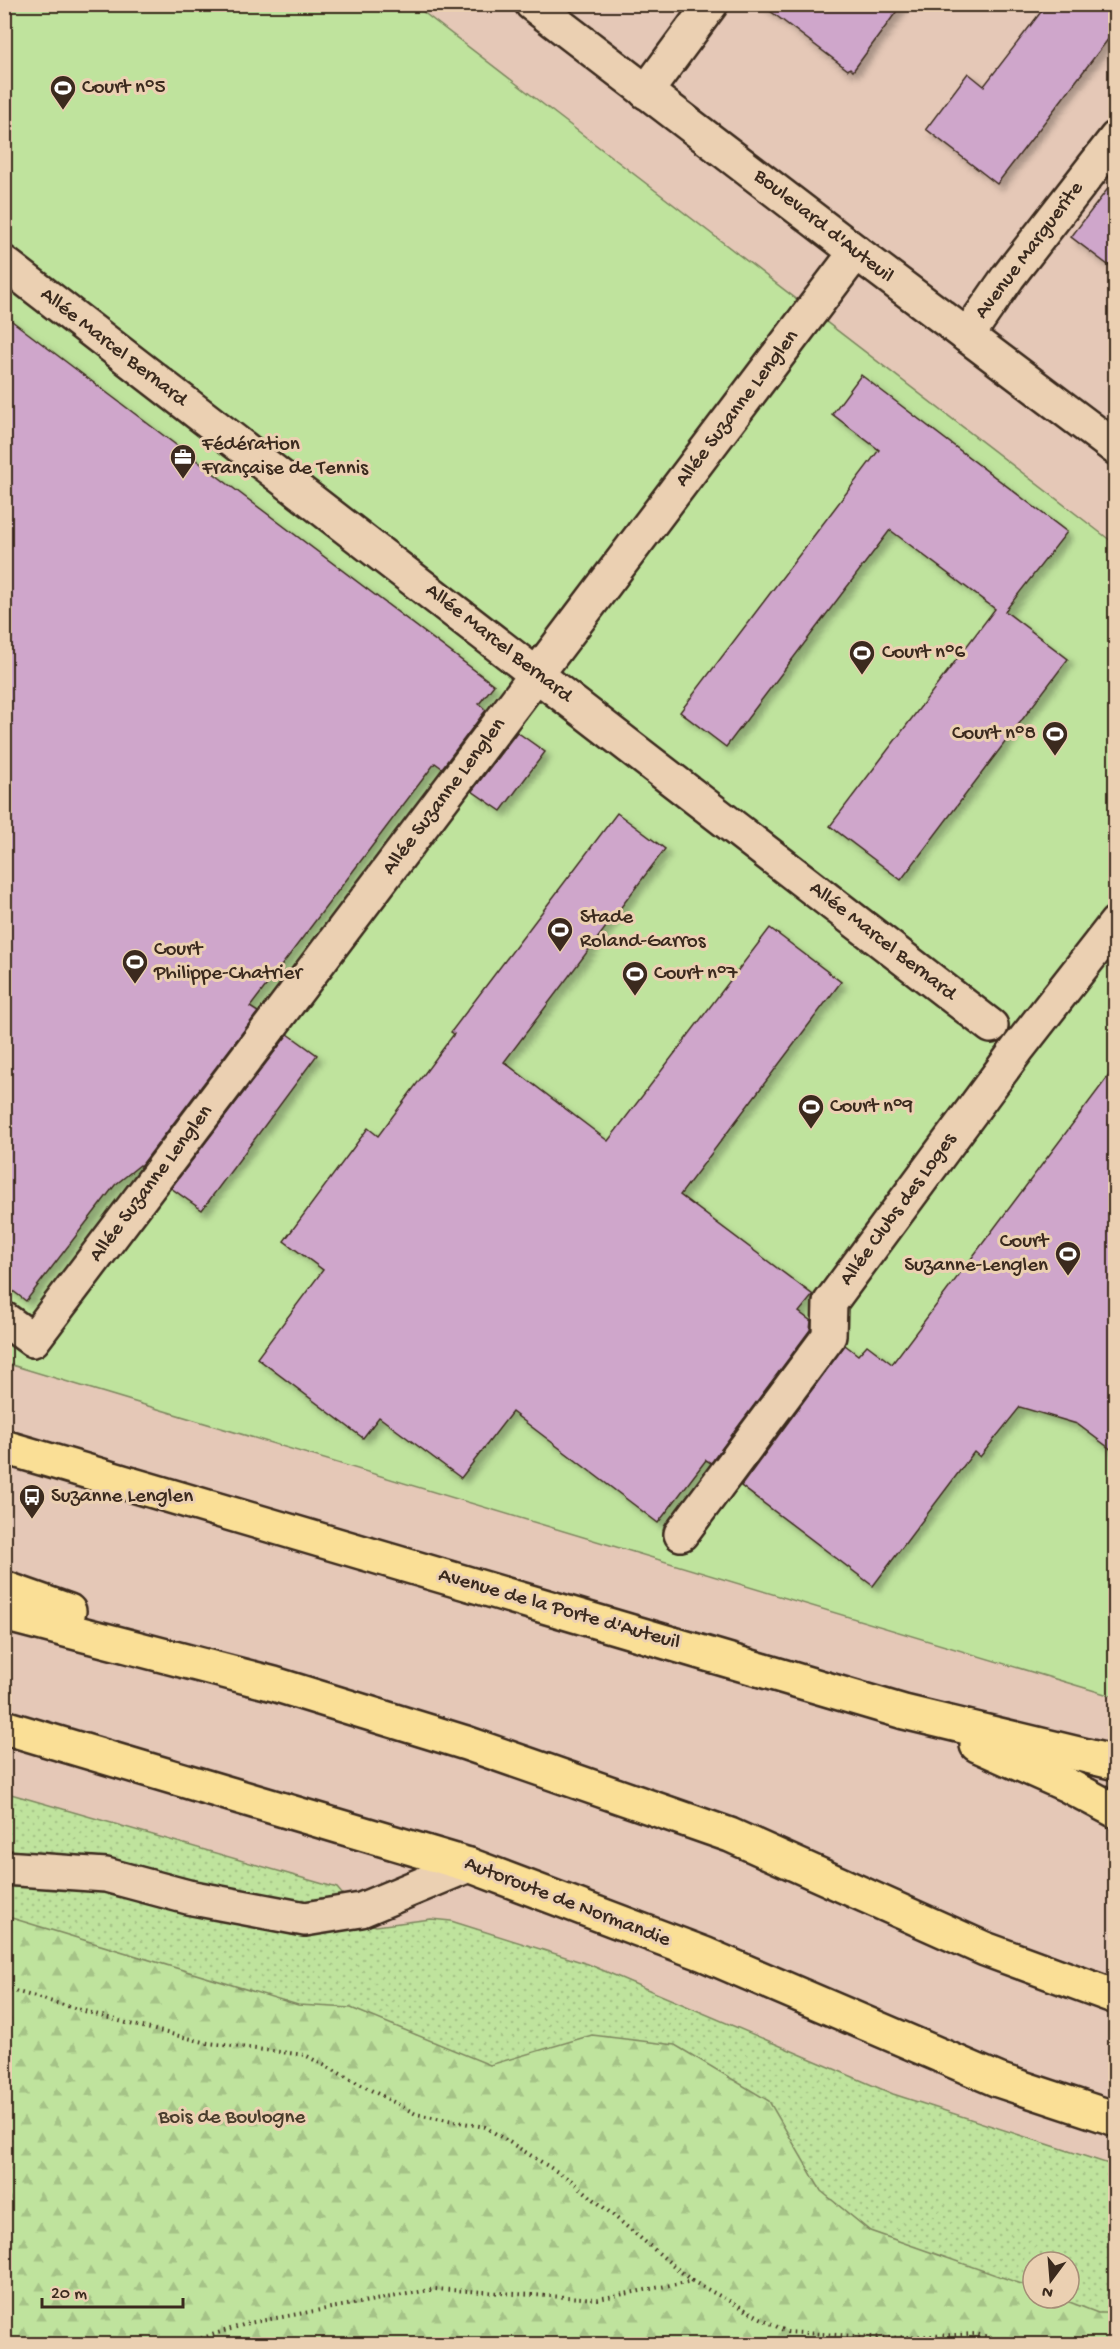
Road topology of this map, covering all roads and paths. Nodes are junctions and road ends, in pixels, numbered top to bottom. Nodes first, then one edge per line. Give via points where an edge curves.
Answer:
1 (532, 4) edge
2 (711, 4) edge
3 (646, 92) junction
4 (1116, 138) edge
5 (856, 252) junction
6 (4, 263) edge
7 (967, 336) junction
8 (1116, 448) edge
9 (538, 674) junction
10 (1116, 923) edge
11 (991, 1026) dead end
12 (5, 1321) edge
13 (4, 1447) edge
14 (681, 1534) dead end
15 (4, 1588) edge
16 (4, 1614) edge
17 (274, 1684) junction
18 (904, 1712) junction
19 (4, 1727) edge
20 (1116, 1763) edge
21 (1116, 1811) edge
22 (469, 1865) junction
23 (4, 1868) edge
24 (4, 1988) edge
25 (1116, 1997) edge
26 (1116, 2119) edge
27 (692, 2282) junction
28 (184, 2344) edge
29 (1017, 2344) edge

1 - 3 street, Boulevard d'Auteuil
2 - 3 street
3 - 5 street, Boulevard d'Auteuil
4 - 7 street, Avenue Marguerite
5 - 7 street, Boulevard d'Auteuil
5 - 9 street, Allée Suzanne Lenglen
6 - 9 street, Allée Marcel Bernard
7 - 8 street, Boulevard d'Auteuil
9 - 11 street, Allée Marcel Bernard
9 - 12 street, Allée Suzanne Lenglen via 33,1341
10 - 14 street, Allée Clubs des Loges via 830,1303 829,1336
13 - 18 main road, Avenue de la Porte d'Auteuil
15 - 17 main road
16 - 17 main road
17 - 25 main road via 465,1743 730,1835 985,1949
18 - 20 main road, Avenue de la Porte d'Auteuil
18 - 21 main road
19 - 22 main road, Autoroute de Normandie
22 - 23 street via 361,1910 304,1919 188,1897 106,1875
22 - 26 main road, Autoroute de Normandie via 704,1954 998,2080
24 - 27 path via 208,2043 305,2055 416,2114 485,2127 572,2181
27 - 28 path via 598,2299 435,2289 249,2323
27 - 29 path via 787,2331 888,2338 976,2334

